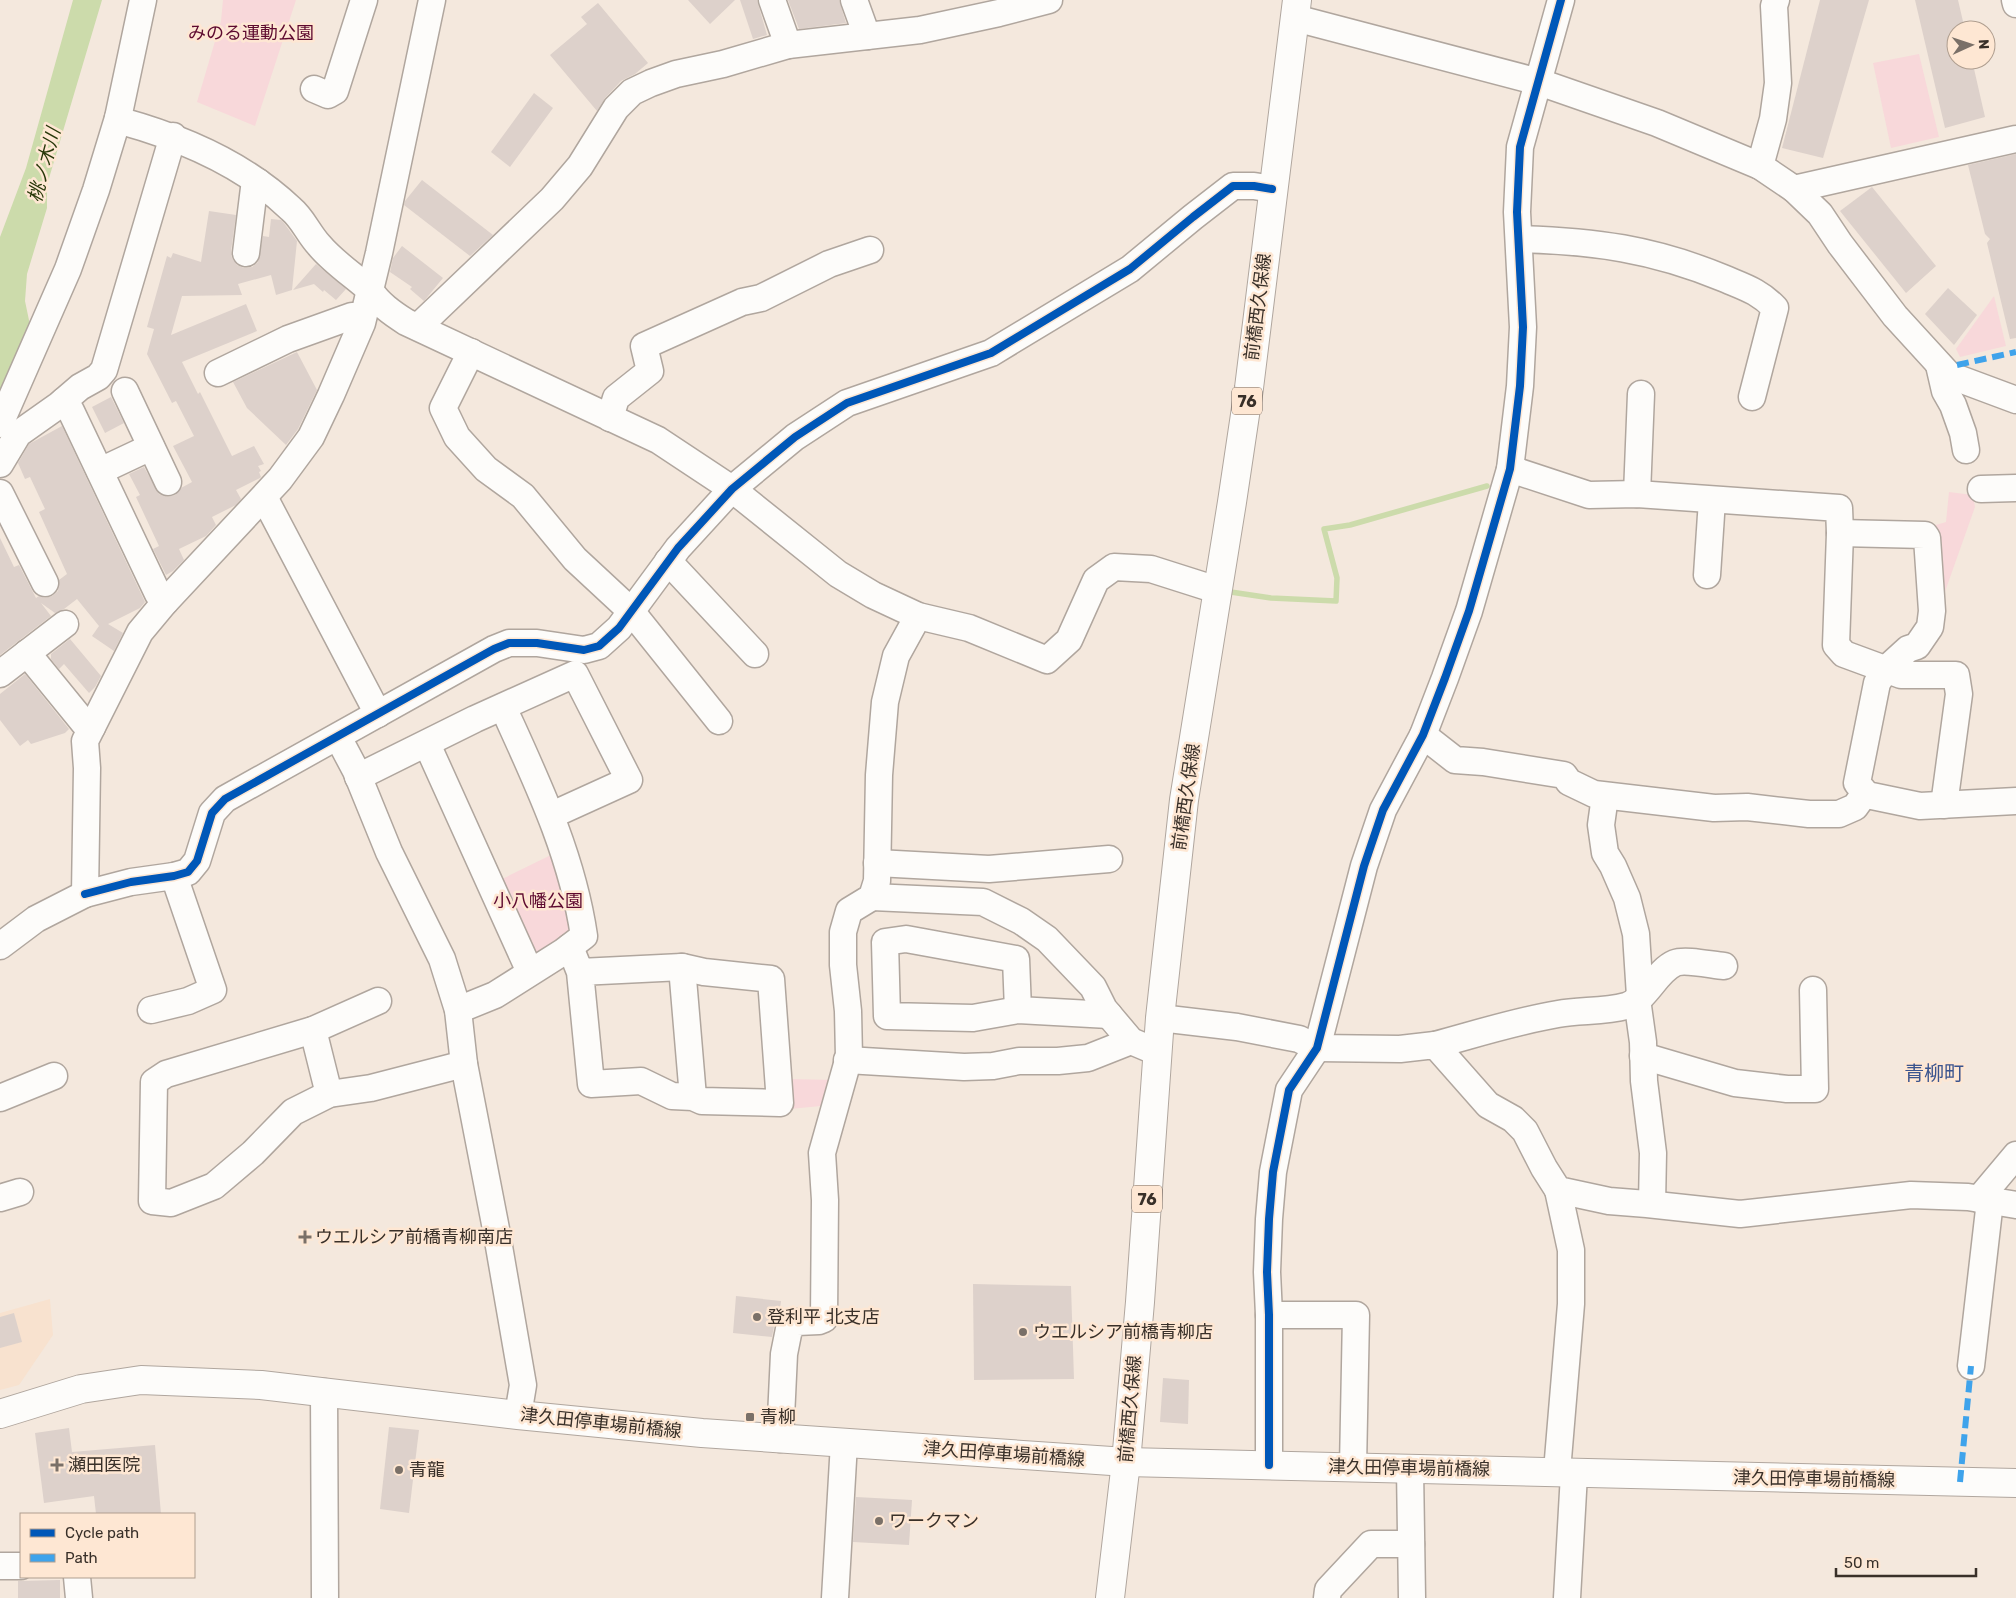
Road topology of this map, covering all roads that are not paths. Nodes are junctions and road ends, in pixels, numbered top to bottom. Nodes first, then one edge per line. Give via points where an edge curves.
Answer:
1 (143, 0) edge
2 (364, 0) edge
3 (432, 0) edge
4 (772, 0) edge
5 (854, 0) edge
6 (1049, 0) edge
7 (1561, 0) edge
8 (1776, 0) edge
9 (2015, 0) edge
10 (2016, 4) edge
11 (999, 7) edge
12 (1296, 9) edge
13 (867, 36) junction
14 (788, 45) junction
15 (1539, 82) junction
16 (314, 89) dead end
17 (118, 118) junction
18 (173, 136) junction
19 (2016, 139) edge
20 (1760, 166) junction
21 (258, 182) junction
22 (1272, 189) junction
23 (1794, 189) junction
24 (1519, 239) junction
25 (870, 250) dead end
26 (246, 253) dead end
27 (370, 290) junction
28 (364, 316) junction
29 (418, 327) junction
30 (471, 352) junction
31 (1939, 365) junction
32 (218, 373) dead end
33 (125, 391) dead end
34 (1641, 394) dead end
35 (1752, 397) dead end
36 (2016, 400) edge
37 (64, 401) junction
38 (610, 418) junction
39 (0, 424) edge
40 (151, 447) junction
41 (1966, 450) dead end
42 (0, 464) edge
43 (1510, 468) junction
44 (100, 471) junction
45 (168, 482) dead end
46 (2016, 488) edge
47 (732, 489) junction
48 (1981, 489) dead end
49 (0, 493) edge
50 (1636, 494) junction
51 (264, 497) junction
52 (1712, 500) junction
53 (1840, 533) junction
54 (668, 561) junction
55 (1707, 575) dead end
56 (45, 582) dead end
57 (1217, 590) junction
58 (165, 602) junction
59 (631, 611) junction
60 (918, 616) junction
61 (65, 624) dead end
62 (27, 653) junction
63 (755, 654) dead end
64 (1886, 669) junction
65 (0, 674) edge
66 (504, 707) junction
67 (378, 714) junction
68 (719, 721) dead end
69 (92, 727) junction
70 (1423, 735) junction
71 (338, 737) junction
72 (427, 744) junction
73 (358, 777) junction
74 (1865, 793) junction
75 (1605, 796) junction
76 (2016, 801) edge
77 (1944, 805) junction
78 (552, 815) junction
79 (1109, 859) dead end
80 (877, 863) junction
81 (174, 876) junction
82 (85, 894) junction
83 (872, 896) junction
84 (0, 946) edge
85 (570, 947) junction
86 (1724, 966) dead end
87 (682, 967) junction
88 (530, 972) junction
89 (580, 972) junction
90 (1813, 990) dead end
91 (1641, 996) junction
92 (378, 1001) dead end
93 (151, 1010) dead end
94 (458, 1010) junction
95 (1018, 1010) junction
96 (1109, 1015) junction
97 (1160, 1018) junction
98 (313, 1030) junction
99 (1131, 1041) junction
100 (1435, 1045) junction
101 (1317, 1048) junction
102 (1157, 1052) junction
103 (1643, 1056) junction
104 (848, 1060) junction
105 (464, 1064) junction
106 (54, 1076) dead end
107 (329, 1094) junction
108 (692, 1097) junction
109 (0, 1098) edge
110 (2016, 1155) edge
111 (1558, 1190) junction
112 (1985, 1200) junction
113 (1652, 1204) junction
114 (2016, 1205) edge
115 (1269, 1315) junction
116 (1971, 1366) dead end
117 (324, 1392) junction
118 (0, 1414) edge
119 (518, 1415) junction
120 (780, 1439) junction
121 (844, 1443) junction
122 (1126, 1462) junction
123 (1269, 1464) junction
124 (1353, 1467) junction
125 (1410, 1469) junction
126 (1565, 1473) junction
127 (2016, 1483) edge
128 (1411, 1544) junction
129 (0, 1566) edge
130 (20, 1566) edge
131 (77, 1578) edge
132 (79, 1598) edge
133 (325, 1598) edge
134 (835, 1598) edge
135 (1110, 1598) edge
136 (1327, 1598) edge
137 (1412, 1598) edge
138 (1567, 1598) edge

1 - 17 street
2 - 16 street via 336,91 328,95
3 - 27 street
4 - 14 street
5 - 13 street
6 - 11 street
7 - 15 street
8 - 20 street via 1778,83 1773,119
9 - 10 street
11 - 13 street via 920,30
12 - 15 street
12 - 22 main road, 前橋西久保線 / 76
13 - 14 street
14 - 29 street via 676,74 632,92 616,108 580,166 552,199
15 - 20 street via 1657,123
15 - 24 street via 1520,147
17 - 18 street
17 - 39 street via 68,269
18 - 21 street
18 - 37 street via 104,370
19 - 23 street
20 - 23 street
21 - 26 street via 254,188
21 - 27 street via 292,210 318,244
22 - 47 street via 1233,186 1130,269 1084,298 991,353 847,403 795,437
22 - 57 main road, 前橋西久保線 / 76 via 1247,398
23 - 31 street via 1820,214 1895,316
24 - 35 street via 1570,240 1627,247 1694,266 1763,296 1775,308
24 - 43 street via 1523,327
25 - 38 street via 829,264 762,298 742,302 644,346 650,371 616,398
27 - 28 street
27 - 29 street via 390,312
28 - 32 street via 352,316 288,339
28 - 51 street via 332,395 311,436
29 - 30 street
30 - 38 street
30 - 59 street via 443,408 457,437 486,469 523,496 575,559
31 - 36 street via 1949,375
31 - 41 street via 1944,391 1953,405
33 - 40 street
34 - 50 street
37 - 42 street via 18,434
37 - 44 street
38 - 47 street via 658,440
40 - 44 street
40 - 45 street
43 - 50 street via 1589,495
43 - 70 street via 1469,611
44 - 58 street via 158,594
46 - 48 street
47 - 54 street
47 - 60 street via 838,574
49 - 56 street
50 - 52 street
51 - 58 street
51 - 67 street
52 - 53 street via 1839,508
52 - 55 street
53 - 64 street via 1836,645 1844,654
53 - 64 street via 1925,535 1927,538 1932,611 1930,627 1917,646 1908,649
54 - 59 street
54 - 63 street
57 - 60 street via 1151,569 1114,567 1096,580 1069,640 1047,660 969,628
57 - 97 main road, 前橋西久保線 / 76 via 1184,800
58 - 69 street via 140,632
59 - 67 street via 619,628 599,646 584,650 538,643 509,643
59 - 68 street
60 - 80 street via 896,656 885,702
61 - 62 street
62 - 65 street
62 - 69 street via 84,722
64 - 74 street via 1877,683 1857,783
64 - 77 street via 1901,675 1956,675 1959,694
66 - 72 street
66 - 78 street
66 - 78 street via 576,674 629,780
67 - 71 street
69 - 82 street via 85,741
70 - 75 street via 1455,760 1564,775 1570,782
70 - 101 street via 1383,810 1364,866
71 - 73 street
71 - 81 street via 225,799 212,813 197,860 188,872
72 - 73 street
72 - 88 street
73 - 94 street via 389,852 442,959
74 - 75 street via 1855,807 1839,814 1747,807 1714,808
74 - 77 street via 1920,806
75 - 91 street via 1601,825 1605,853 1627,898 1636,934
76 - 77 street
78 - 85 street via 575,887 584,936
79 - 80 street via 989,868
80 - 83 street via 877,882
81 - 82 street via 131,882
81 - 93 street via 213,990 188,1001
82 - 84 street via 36,919
83 - 96 street via 983,902 1021,921 1048,939 1093,987
83 - 104 street via 849,911 843,932
85 - 88 street
85 - 89 street
86 - 91 street via 1675,963
87 - 89 street
87 - 108 street
87 - 108 street via 771,978 780,1103 702,1101
88 - 94 street via 495,995
89 - 108 street via 591,1084 641,1081 672,1096
90 - 103 street via 1815,1089 1735,1083
91 - 100 street via 1628,1006 1559,1014
91 - 103 street
92 - 98 street
94 - 105 street
95 - 95 street via 973,1018 887,1016 886,942 906,939 1016,959
95 - 96 street
96 - 99 street
97 - 101 street via 1237,1027 1299,1039
97 - 102 main road, 前橋西久保線 / 76
98 - 107 street
98 - 107 street via 166,1074 154,1082 152,1201 171,1203 214,1186 253,1153 293,1112
99 - 102 street
99 - 104 street via 1088,1058 1019,1061 993,1066
100 - 101 street via 1400,1050
100 - 111 street via 1488,1106 1513,1119 1525,1131
101 - 115 street via 1289,1090 1272,1172 1266,1272
102 - 122 main road, 前橋西久保線 / 76
103 - 113 street via 1653,1153
104 - 120 street via 822,1153 824,1319 797,1322 789,1329 784,1354
105 - 107 street via 371,1088
105 - 119 street via 523,1385
106 - 109 street
110 - 112 street
111 - 113 street via 1609,1202
111 - 126 street via 1571,1250
112 - 113 street via 1911,1196 1740,1214
112 - 114 street
112 - 116 street
115 - 123 street
115 - 124 street via 1356,1315
117 - 118 main road, 津久田停車場前橋線 via 261,1385 141,1380 81,1390
117 - 119 main road, 津久田停車場前橋線
117 - 133 street
119 - 120 main road, 津久田停車場前橋線
120 - 121 main road, 津久田停車場前橋線
121 - 122 main road, 津久田停車場前橋線
121 - 134 street
122 - 123 main road, 津久田停車場前橋線
122 - 135 main road, 前橋西久保線 / 76
123 - 124 main road, 津久田停車場前橋線
124 - 125 main road, 津久田停車場前橋線
125 - 126 main road, 津久田停車場前橋線
125 - 128 street
126 - 127 main road, 津久田停車場前橋線
126 - 138 street
128 - 136 street via 1371,1544 1328,1590
128 - 137 street
129 - 130 street
131 - 132 street

